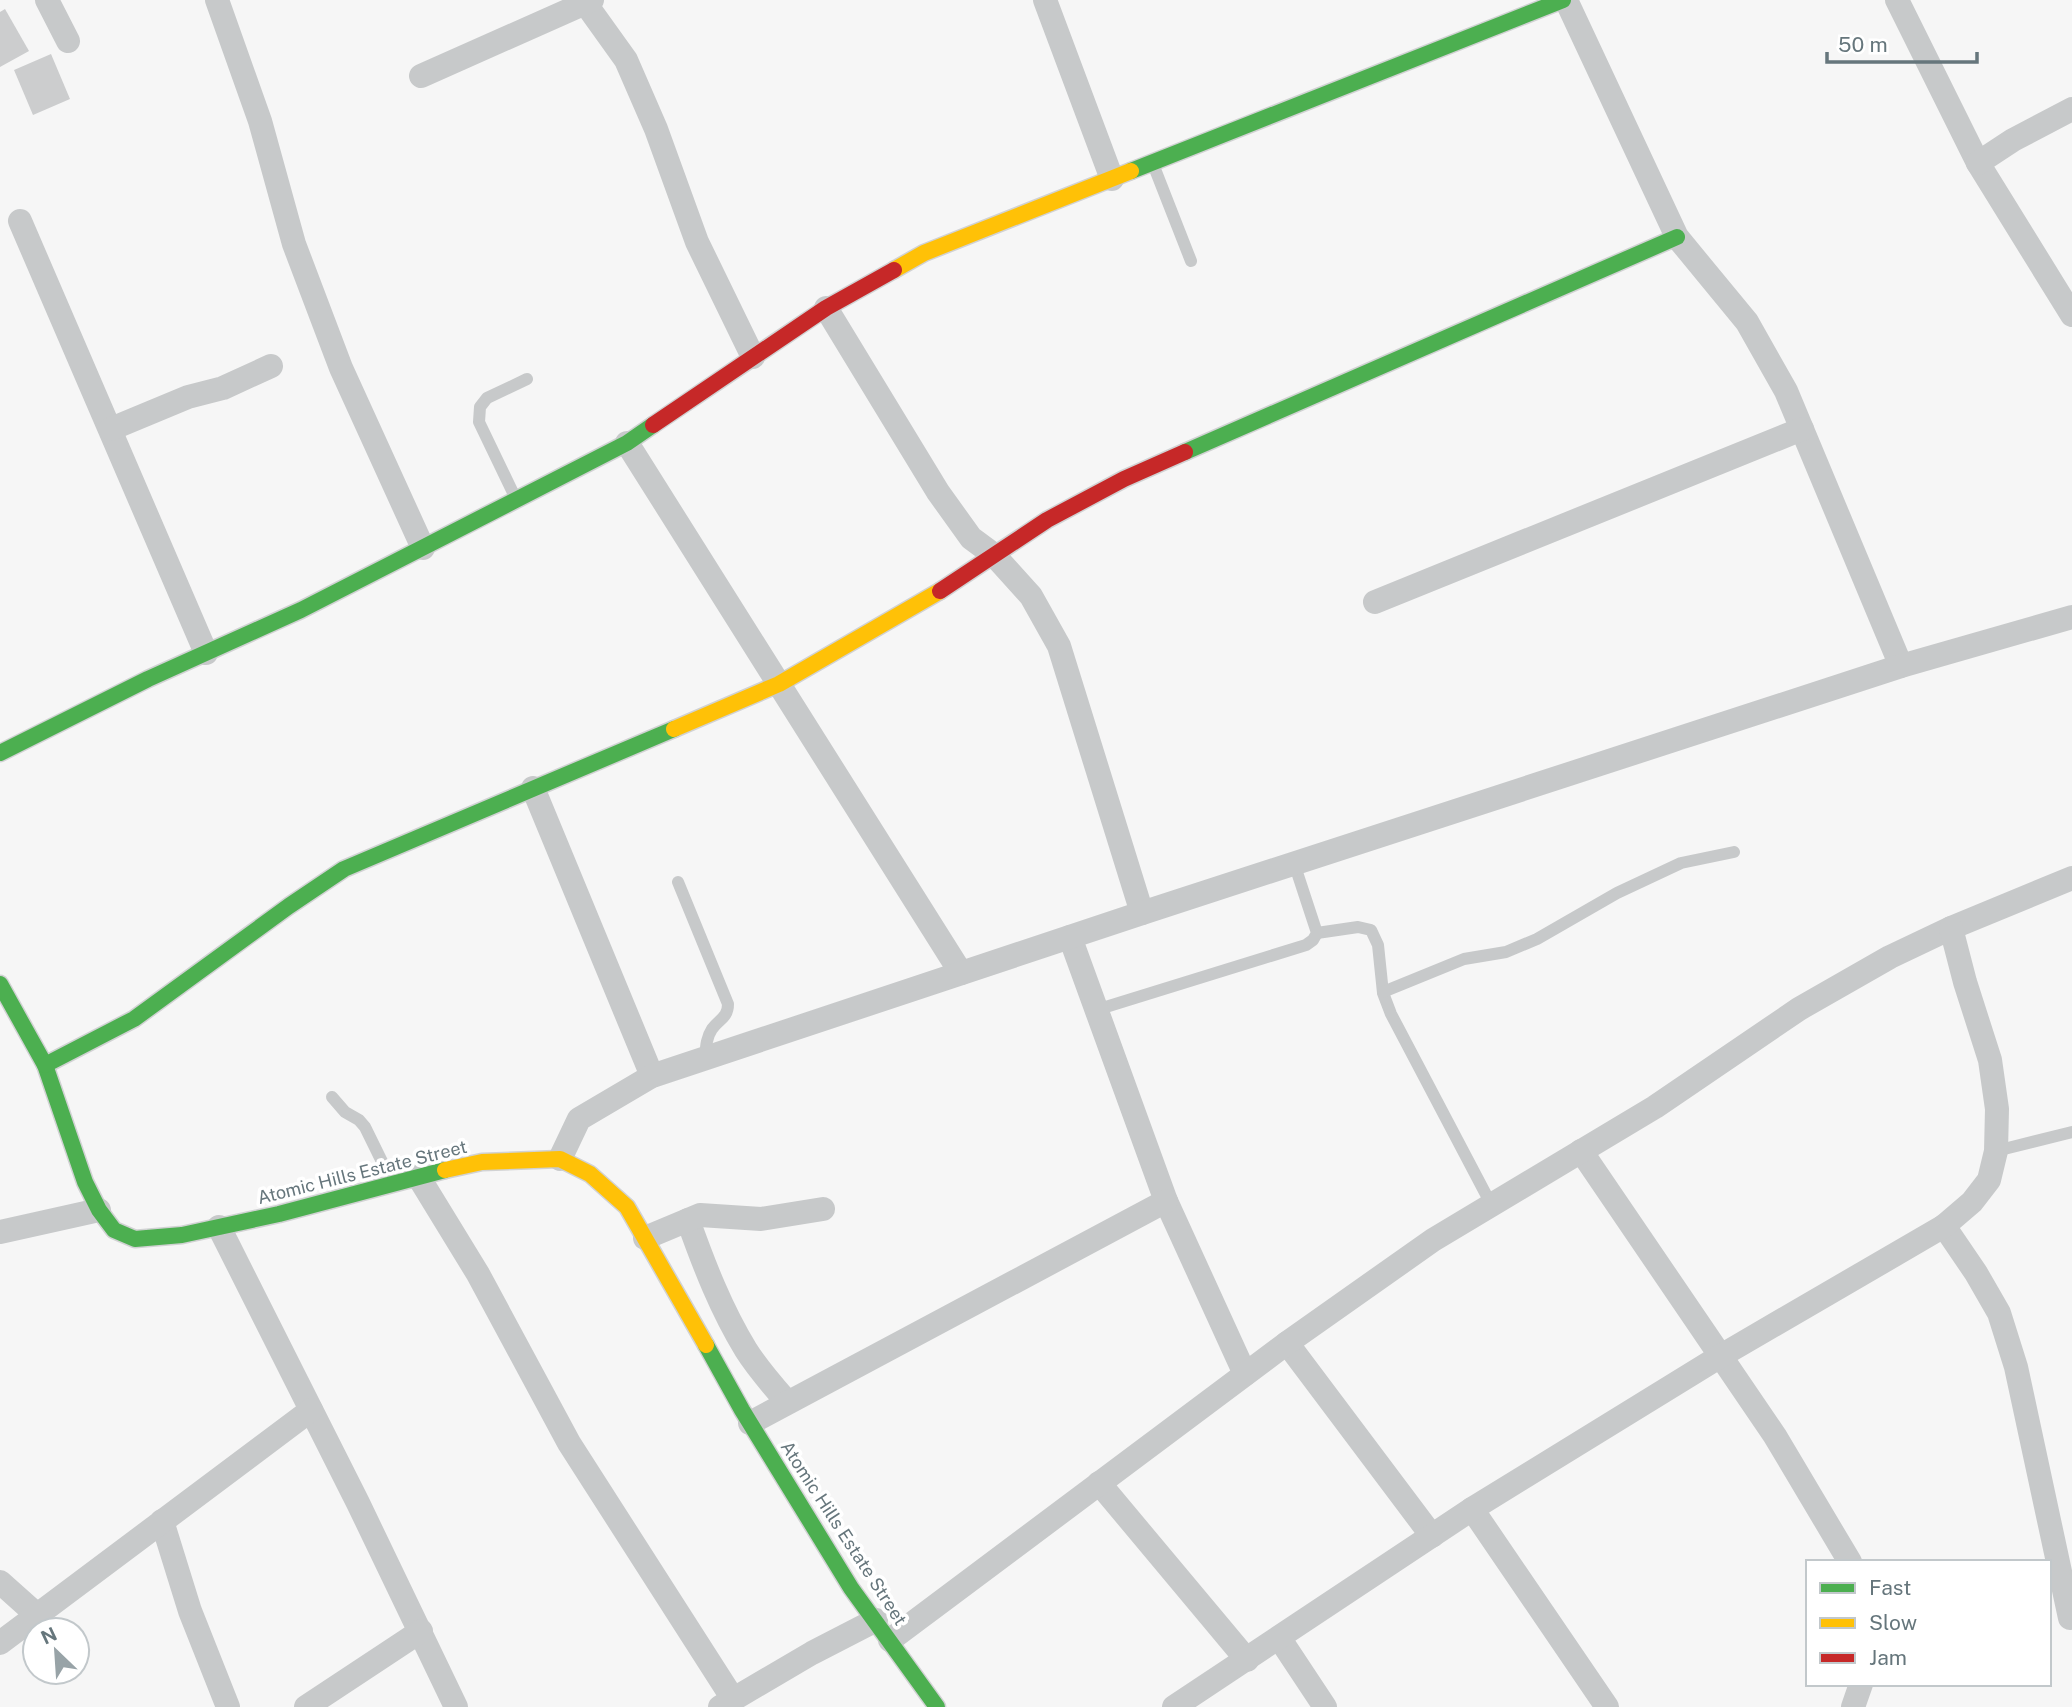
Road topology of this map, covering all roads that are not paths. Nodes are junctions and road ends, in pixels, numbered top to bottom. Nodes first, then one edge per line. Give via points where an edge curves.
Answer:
1 (47, 0) edge
2 (217, 0) edge
3 (1045, 0) edge
4 (1565, 0) edge
5 (1896, 0) edge
6 (587, 1) edge
7 (68, 41) dead end
8 (421, 76) dead end
9 (2072, 109) edge
10 (1153, 163) junction
11 (1978, 163) junction
12 (1112, 179) junction
13 (20, 221) dead end
14 (1677, 237) junction
15 (1191, 261) dead end
16 (826, 308) junction
17 (2072, 315) edge
18 (753, 357) junction
19 (271, 366) dead end
20 (527, 379) dead end
21 (111, 429) junction
22 (1802, 429) junction
23 (627, 443) junction
24 (516, 500) junction
25 (423, 548) junction
26 (994, 555) junction
27 (1375, 603) dead end
28 (2072, 617) edge
29 (206, 653) junction
30 (1901, 666) junction
31 (779, 684) junction
32 (0, 754) edge
33 (533, 788) junction
34 (1734, 852) dead end
35 (1294, 863) junction
36 (2072, 878) edge
37 (678, 882) dead end
38 (1142, 913) junction
39 (1951, 928) junction
40 (1317, 933) junction
41 (1070, 937) junction
42 (961, 973) junction
43 (0, 984) edge
44 (1383, 992) junction
45 (1096, 1010) junction
46 (705, 1059) junction
47 (45, 1065) junction
48 (652, 1076) junction
49 (332, 1097) dead end
50 (2072, 1132) edge
51 (1581, 1151) junction
52 (1996, 1151) junction
53 (560, 1159) junction
54 (418, 1176) junction
55 (393, 1183) junction
56 (1166, 1201) junction
57 (1491, 1204) junction
58 (823, 1209) dead end
59 (99, 1210) junction
60 (688, 1220) junction
61 (1944, 1226) junction
62 (219, 1227) junction
63 (0, 1232) edge
64 (645, 1238) junction
65 (1287, 1343) junction
66 (1719, 1357) junction
67 (1245, 1374) junction
68 (787, 1402) junction
69 (311, 1410) junction
70 (750, 1423) junction
71 (1099, 1483) junction
72 (1472, 1509) junction
73 (162, 1521) junction
74 (1432, 1536) junction
75 (1849, 1560) edge
76 (0, 1581) edge
77 (2067, 1585) edge
78 (37, 1615) junction
79 (2070, 1618) dead end
80 (883, 1630) junction
81 (421, 1631) junction
82 (1280, 1639) junction
83 (0, 1643) edge
84 (1247, 1660) junction
85 (1860, 1686) edge
86 (727, 1703) edge
87 (450, 1704) edge
88 (228, 1707) edge
89 (306, 1707) edge
90 (937, 1707) edge
91 (1174, 1707) edge
92 (1325, 1707) edge
93 (1607, 1707) edge
94 (1853, 1707) edge

1 - 7 street
2 - 25 street via 260,121 294,244 341,368
3 - 12 street
4 - 10 street
4 - 14 street
5 - 11 street
6 - 8 street
6 - 18 street via 626,60 697,242
9 - 11 street
10 - 12 street
10 - 15 lane
11 - 17 street
12 - 16 street via 924,253
13 - 21 street
14 - 22 street via 1747,322
14 - 26 street via 1124,479
16 - 18 street
16 - 26 street via 938,492 971,538
18 - 23 street
19 - 21 street
20 - 24 lane via 487,398 480,407 479,422
21 - 29 street
22 - 27 street
22 - 30 street
23 - 24 street
23 - 31 street
24 - 25 street
25 - 29 street
26 - 31 street via 958,581
26 - 38 street via 1031,596 1059,646
28 - 30 street
29 - 32 street
30 - 35 street
31 - 33 street
31 - 42 street
33 - 47 street via 344,869 134,1019
33 - 48 street
34 - 44 lane via 1681,863 1537,939 1506,952 1464,959
35 - 38 street
35 - 40 lane
36 - 39 street
37 - 46 lane via 728,1004 725,1016 706,1040
38 - 41 street
39 - 51 street via 1799,1009 1655,1107
39 - 52 street via 1990,1060 1997,1109
40 - 44 lane via 1358,927 1371,930 1378,945
40 - 45 lane via 1306,945
41 - 42 street
41 - 45 street
42 - 46 street
43 - 47 street, Atomic Hills Estate Street
44 - 57 lane
45 - 56 street
46 - 48 street
47 - 59 street, Atomic Hills Estate Street
48 - 53 street via 579,1119
49 - 55 lane via 365,1127
50 - 52 lane
51 - 57 street
51 - 66 street
52 - 61 street via 1989,1180
53 - 54 street, Atomic Hills Estate Street via 482,1163
53 - 64 street, Atomic Hills Estate Street via 611,1191
54 - 55 street, Atomic Hills Estate Street
54 - 86 street via 478,1274 569,1443
55 - 62 street, Atomic Hills Estate Street
56 - 67 street
56 - 68 street
57 - 65 street
58 - 60 street via 761,1219 700,1215
59 - 62 street, Atomic Hills Estate Street via 114,1230 135,1239
59 - 63 street
60 - 64 street
60 - 68 street via 728,1319
61 - 66 street
61 - 77 street via 1999,1313
62 - 69 street
64 - 70 street, Atomic Hills Estate Street
65 - 67 street
65 - 74 street
66 - 72 street
66 - 75 street via 1775,1436
67 - 71 street
68 - 70 street
69 - 73 street
69 - 81 street
70 - 80 street, Atomic Hills Estate Street via 851,1588
71 - 80 street
71 - 84 street
72 - 74 street
72 - 93 street
73 - 78 street
73 - 88 street via 190,1611
74 - 82 street
76 - 78 street
77 - 79 street
78 - 83 street
80 - 86 street via 812,1653
80 - 90 street, Atomic Hills Estate Street
81 - 87 street
81 - 89 street
82 - 84 street
82 - 92 street
84 - 91 street
85 - 94 street

